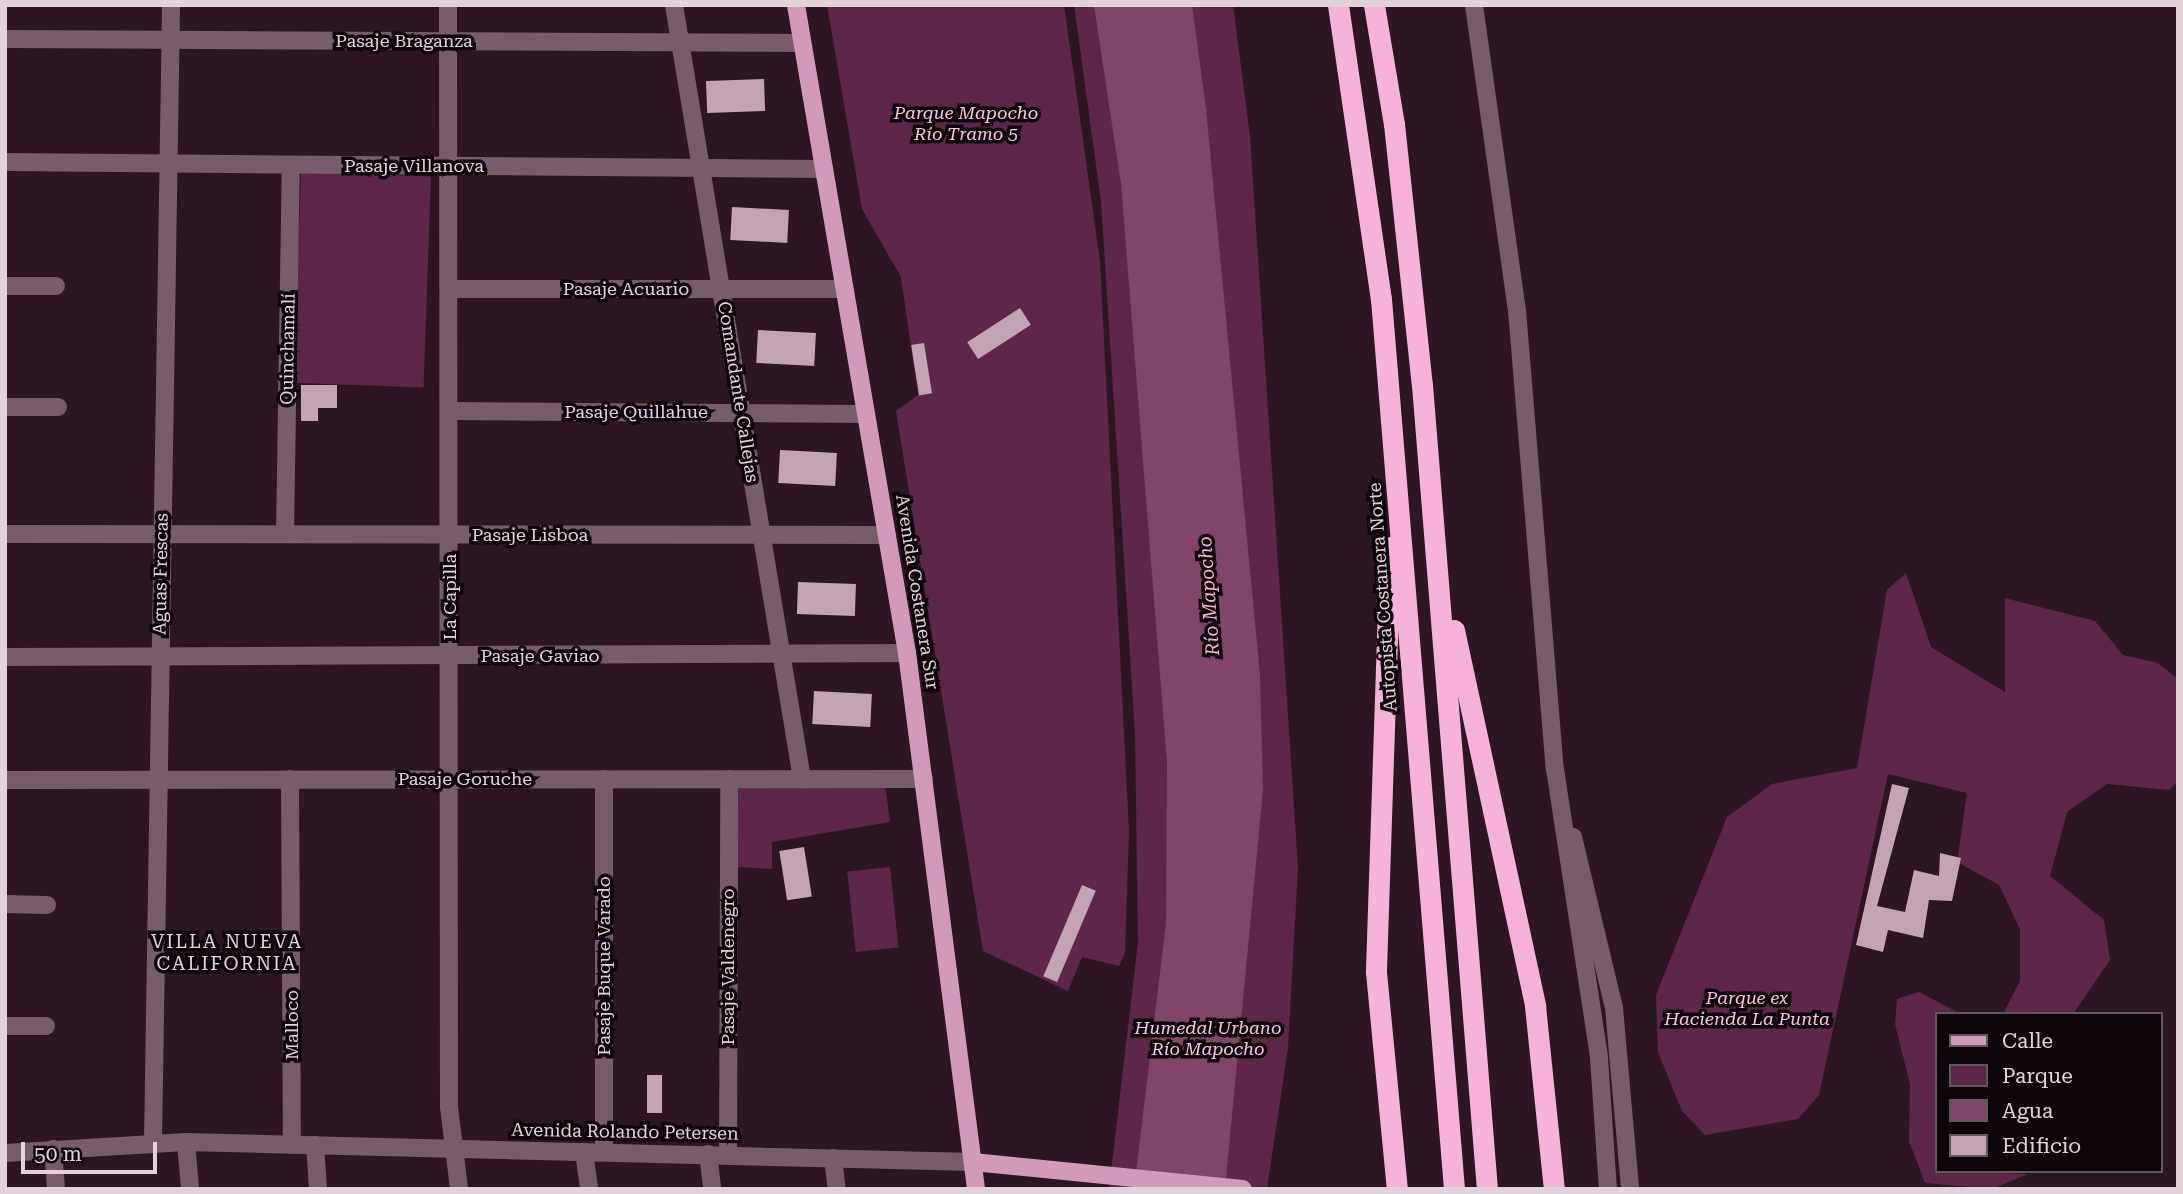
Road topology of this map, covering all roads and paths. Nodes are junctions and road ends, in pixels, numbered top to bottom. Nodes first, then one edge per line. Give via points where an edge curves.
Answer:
1 (171, 5) edge
2 (448, 5) edge
3 (674, 5) edge
4 (796, 5) edge
5 (1338, 5) edge
6 (1374, 5) edge
7 (1474, 5) edge
8 (5, 39) edge
9 (171, 40) junction
10 (680, 41) junction
11 (448, 42) junction
12 (802, 43) junction
13 (5, 162) edge
14 (168, 164) junction
15 (291, 165) junction
16 (449, 166) junction
17 (701, 168) junction
18 (824, 169) junction
19 (5, 286) edge
20 (56, 286) dead end
21 (449, 289) junction
22 (721, 289) junction
23 (844, 289) junction
24 (5, 407) edge
25 (58, 407) dead end
26 (449, 411) junction
27 (740, 413) junction
28 (865, 414) junction
29 (1397, 472) junction
30 (1430, 492) junction
31 (5, 534) edge
32 (162, 534) junction
33 (285, 534) junction
34 (450, 534) junction
35 (761, 535) junction
36 (887, 535) junction
37 (907, 653) junction
38 (450, 656) junction
39 (781, 656) junction
40 (5, 657) edge
41 (160, 657) junction
42 (1555, 769) junction
43 (290, 779) junction
44 (450, 779) junction
45 (604, 779) junction
46 (729, 779) junction
47 (802, 779) junction
48 (924, 779) junction
49 (5, 780) edge
50 (158, 780) junction
51 (5, 904) edge
52 (47, 905) dead end
53 (5, 1026) edge
54 (46, 1026) dead end
55 (153, 1142) junction
56 (186, 1142) junction
57 (292, 1145) junction
58 (315, 1145) junction
59 (53, 1149) junction
60 (453, 1149) junction
61 (584, 1152) junction
62 (604, 1152) junction
63 (5, 1153) edge
64 (708, 1154) junction
65 (728, 1155) junction
66 (833, 1158) junction
67 (972, 1162) junction
68 (55, 1189) edge
69 (190, 1189) edge
70 (318, 1189) edge
71 (460, 1189) edge
72 (589, 1189) edge
73 (712, 1189) edge
74 (837, 1189) edge
75 (976, 1189) edge
76 (1243, 1189) edge
77 (1397, 1189) edge
78 (1454, 1189) edge
79 (1487, 1189) edge
80 (1553, 1189) edge
81 (1608, 1189) edge
82 (1630, 1189) edge

1 - 9 street, Aguas Frescas
2 - 11 street, La Capilla
3 - 10 street, Comandante Callejas
4 - 12 main road, Avenida Costanera Sur
5 - 29 highway, Autopista Costanera Norte via 1372,216
6 - 30 highway via 1405,209
7 - 42 street via 1517,310
8 - 9 street, Pasaje Braganza
9 - 11 street, Pasaje Braganza
9 - 14 street, Aguas Frescas
10 - 11 street, Pasaje Braganza
10 - 12 street, Pasaje Braganza
10 - 17 street, Comandante Callejas
11 - 16 street, La Capilla
12 - 18 main road, Avenida Costanera Sur
13 - 14 street, Pasaje Villanova
14 - 15 street, Pasaje Villanova
14 - 32 street, Aguas Frescas
15 - 16 street, Pasaje Villanova
15 - 33 street, Quinchamalí
16 - 17 street, Pasaje Villanova
16 - 21 street, La Capilla
17 - 18 street, Pasaje Villanova
17 - 22 street, Comandante Callejas
18 - 23 main road, Avenida Costanera Sur
19 - 20 street
21 - 22 street, Pasaje Acuario
21 - 26 street, La Capilla
22 - 23 street, Pasaje Acuario
22 - 27 street, Comandante Callejas
23 - 28 main road, Avenida Costanera Sur
24 - 25 street
26 - 27 street, Pasaje Quillahue
26 - 34 street, La Capilla
27 - 28 street, Pasaje Quillahue
27 - 35 street, Comandante Callejas
28 - 36 main road, Avenida Costanera Sur
29 - 77 highway via 1376,972
29 - 78 highway, Autopista Costanera Norte
30 - 79 highway
30 - 80 highway via 1473,738 1535,1006
31 - 32 street, Pasaje Lisboa
32 - 33 street, Pasaje Lisboa
32 - 41 street, Aguas Frescas
33 - 34 street, Pasaje Lisboa
34 - 35 street, Pasaje Lisboa
34 - 38 street, La Capilla
35 - 36 street, Pasaje Lisboa
35 - 39 street, Comandante Callejas
36 - 37 main road, Avenida Costanera Sur
37 - 39 street, Pasaje Gaviao
37 - 48 main road, Avenida Costanera Sur
38 - 39 street, Pasaje Gaviao
38 - 41 street, Pasaje Gaviao
38 - 44 street, La Capilla
39 - 47 street, Comandante Callejas
40 - 41 street, Pasaje Gaviao
41 - 50 street, Aguas Frescas
42 - 81 street via 1599,1058
42 - 82 street via 1609,972
43 - 44 street, Pasaje Goruche
43 - 50 street, Pasaje Goruche
43 - 57 street, Malloco
44 - 45 street, Pasaje Goruche
44 - 60 street, La Capilla
45 - 46 street, Pasaje Goruche
45 - 62 street, Pasaje Buque Varado
46 - 47 street, Pasaje Goruche
46 - 65 street, Pasaje Valdenegro
47 - 48 street, Pasaje Goruche
48 - 67 main road, Avenida Costanera Sur
49 - 50 street, Pasaje Goruche
50 - 55 street, Aguas Frescas
51 - 52 street
53 - 54 street
55 - 56 street, Avenida Rolando Petersen
55 - 59 street, Avenida Rolando Petersen
56 - 57 street, Avenida Rolando Petersen
56 - 69 street
57 - 58 street, Avenida Rolando Petersen
58 - 60 street, Avenida Rolando Petersen
58 - 70 street
59 - 63 street, Avenida Rolando Petersen
59 - 68 street
60 - 61 street, Avenida Rolando Petersen
60 - 71 street, La Capilla
61 - 62 street, Avenida Rolando Petersen
61 - 72 street
62 - 64 street, Avenida Rolando Petersen
64 - 65 street, Avenida Rolando Petersen
64 - 73 street
65 - 66 street, Avenida Rolando Petersen
66 - 67 street, Avenida Rolando Petersen
66 - 74 street
67 - 75 main road, Avenida Costanera Sur
67 - 76 main road, Avenida Rolando Petersen

